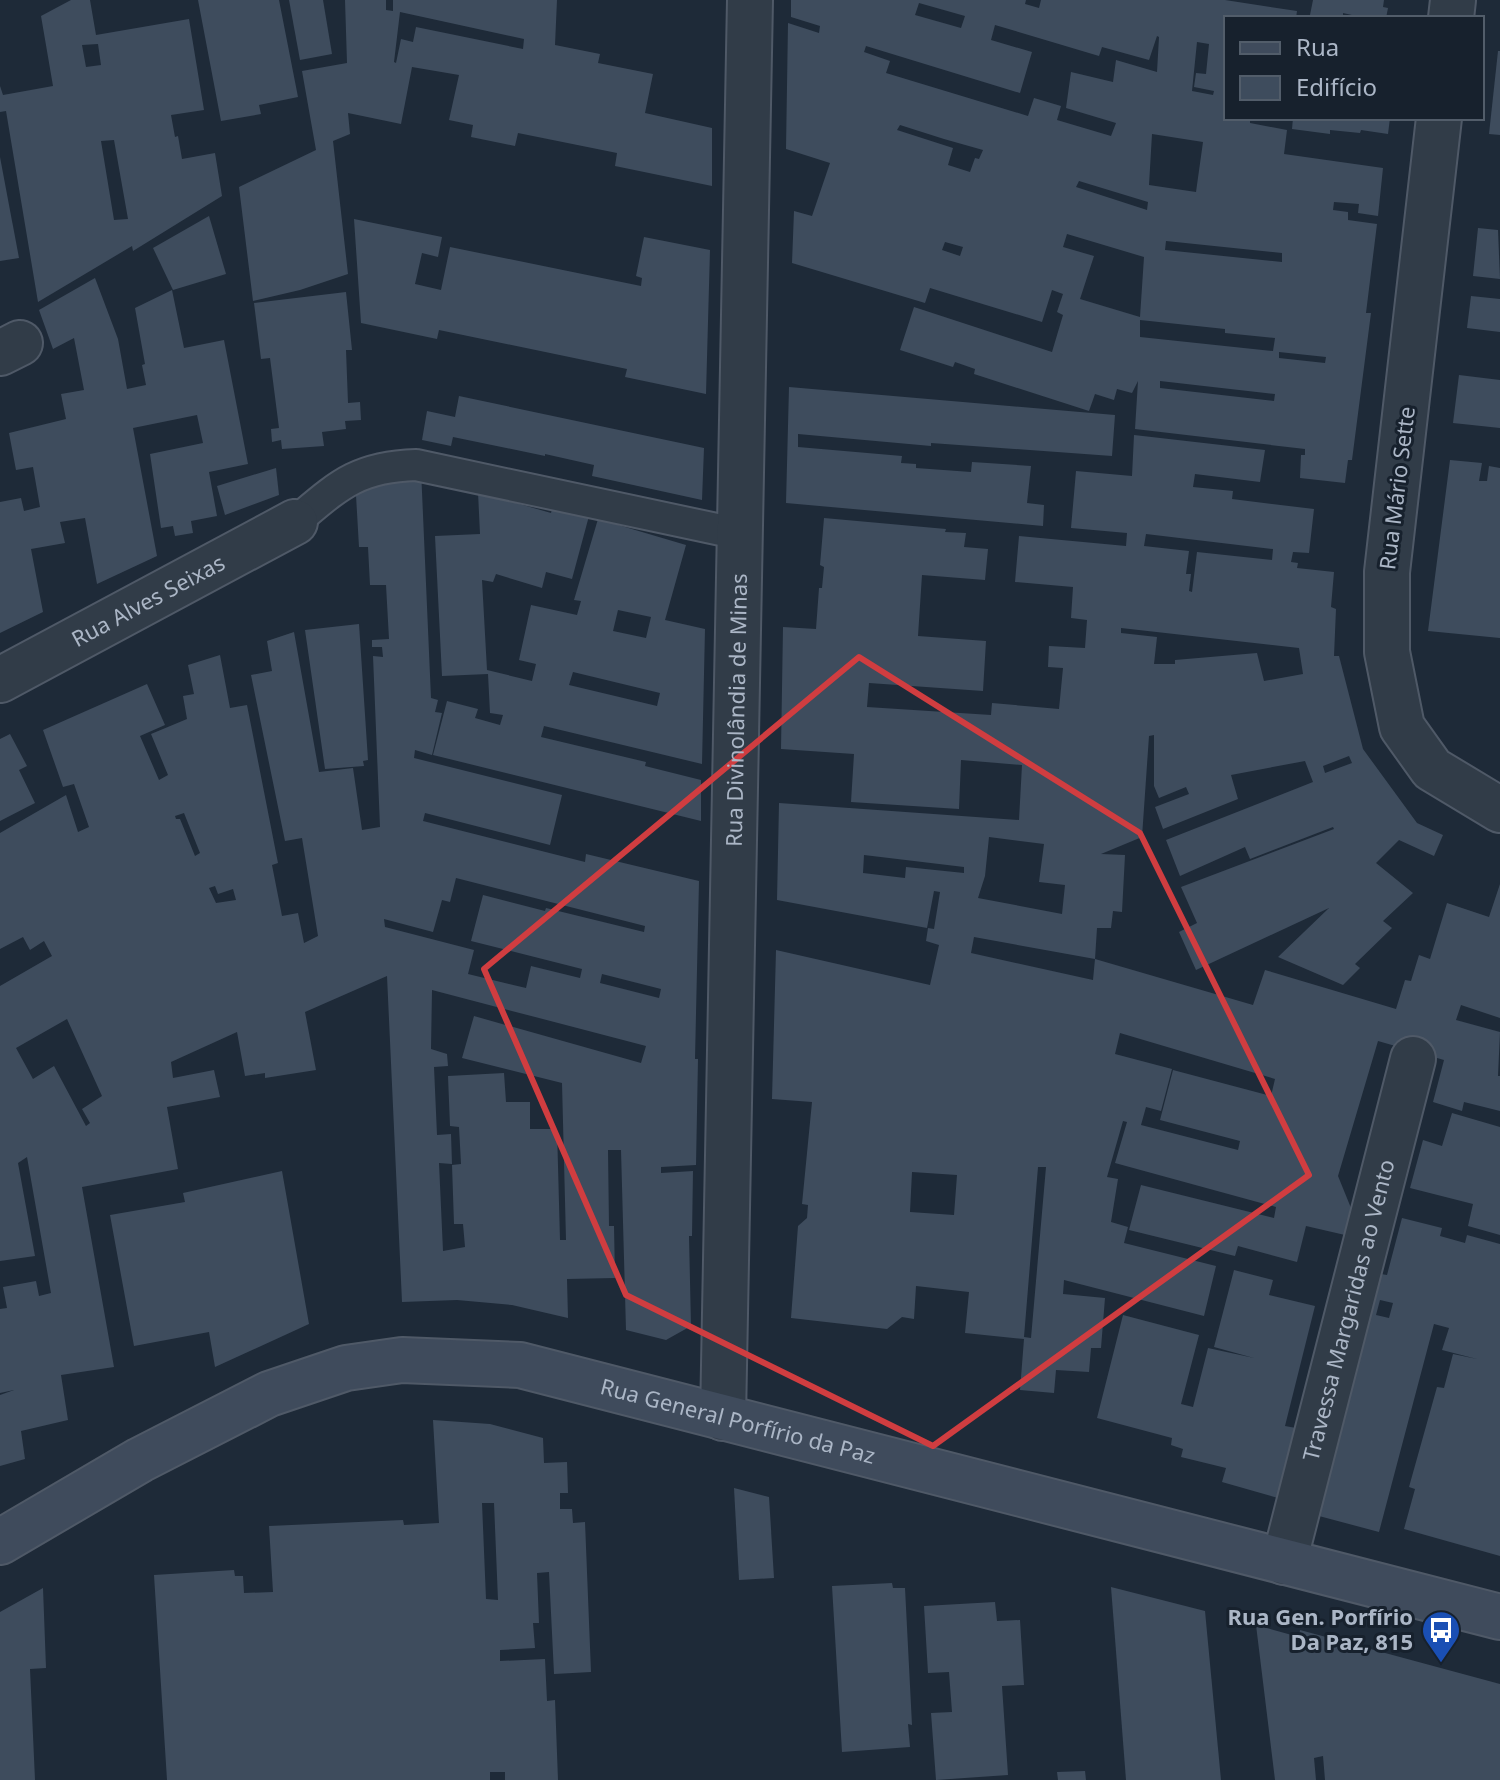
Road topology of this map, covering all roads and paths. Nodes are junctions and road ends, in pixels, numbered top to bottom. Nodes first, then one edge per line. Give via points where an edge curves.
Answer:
1 (750, 0) edge
2 (1439, 120) edge
3 (295, 522) joint
4 (740, 534) junction
5 (0, 680) edge
6 (1500, 810) edge
7 (1413, 1059) dead end
8 (723, 1418) junction
9 (0, 1542) edge
10 (1284, 1562) junction
11 (1500, 1617) edge

1 - 4 street, Rua Divinolândia de Minas
2 - 6 street, Rua Mário Sette via 1387,572 1387,652 1402,727 1432,769
3 - 4 lane via 345,481 387,466 416,465
3 - 5 street, Rua Alves Seixas
4 - 8 street, Rua Divinolândia de Minas
7 - 10 street, Travessa Margaridas ao Vento
8 - 9 street, Rua General Porfírio da Paz via 520,1365 402,1360 346,1368 269,1394 140,1460
8 - 10 street, Rua General Porfírio da Paz
10 - 11 street, Rua General Porfírio da Paz

